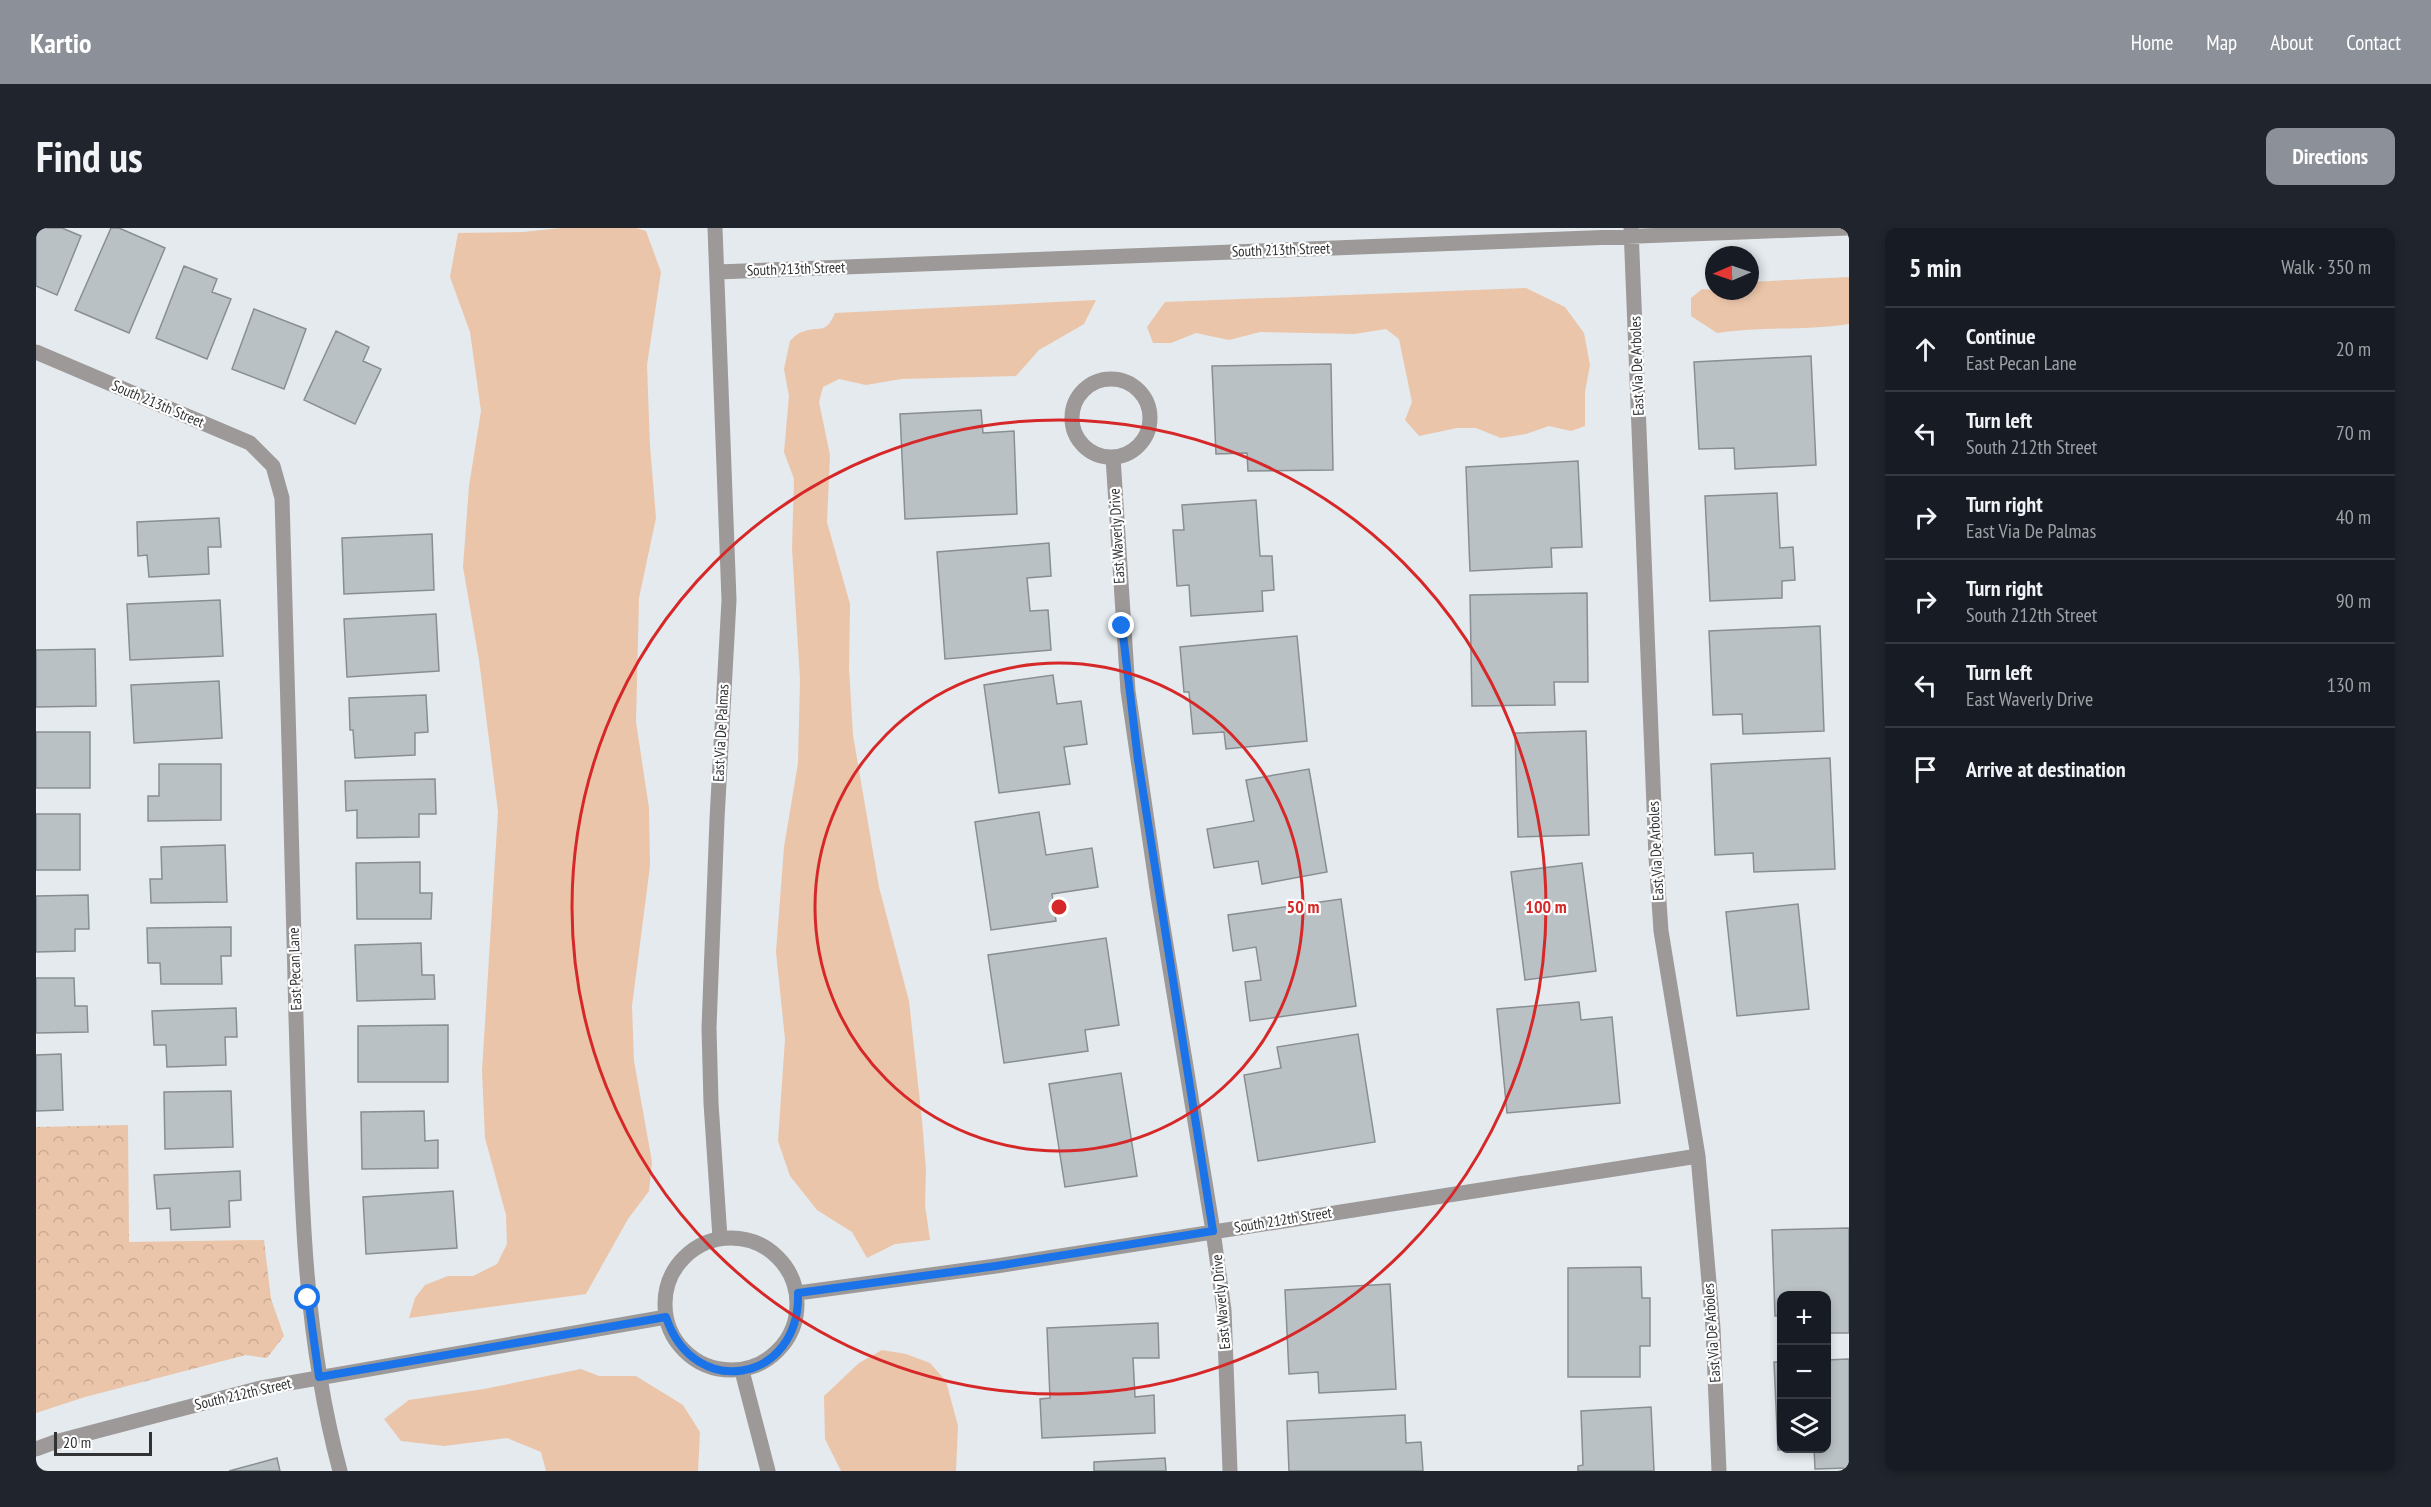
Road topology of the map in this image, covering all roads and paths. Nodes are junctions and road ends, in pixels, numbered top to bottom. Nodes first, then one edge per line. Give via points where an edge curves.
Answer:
1 (715, 228) edge
2 (1847, 229) edge
3 (1632, 232) edge
4 (717, 272) junction
5 (37, 356) edge
6 (1113, 457) junction
7 (273, 466) joint
8 (1698, 1156) junction
9 (1213, 1231) junction
10 (720, 1238) junction
11 (798, 1293) junction
12 (666, 1317) junction
13 (742, 1371) junction
14 (319, 1377) junction
15 (36, 1449) edge
16 (340, 1471) edge
17 (768, 1471) edge
18 (1230, 1471) edge
19 (1719, 1471) edge

1 - 4 street, East Via De Palmas
2 - 3 street, South 213th Street
3 - 4 street, South 213th Street
3 - 8 street, East Via De Arboles via 1661,931
4 - 10 street, East Via De Palmas via 729,600 709,1028
5 - 7 street, South 213th Street via 250,443
6 - 6 street via 1138,446 1150,422 1144,396 1134,386 1108,378 1082,391 1071,420 1074,432 1089,451
6 - 9 street, East Waverly Drive via 1128,691
7 - 14 street, East Pecan Lane via 282,498 302,1197 308,1298
8 - 9 street, South 212th Street
8 - 19 street, East Via De Arboles via 1713,1328
9 - 11 street, South 212th Street
9 - 18 street, East Waverly Drive via 1224,1310
10 - 11 street via 761,1244 778,1256
10 - 12 street via 700,1245 671,1274
11 - 13 street via 794,1328 786,1343 759,1366
12 - 13 street via 684,1352 721,1371
12 - 14 street, South 212th Street
13 - 17 street
14 - 15 street, South 212th Street via 261,1388
14 - 16 street, East Pecan Lane

